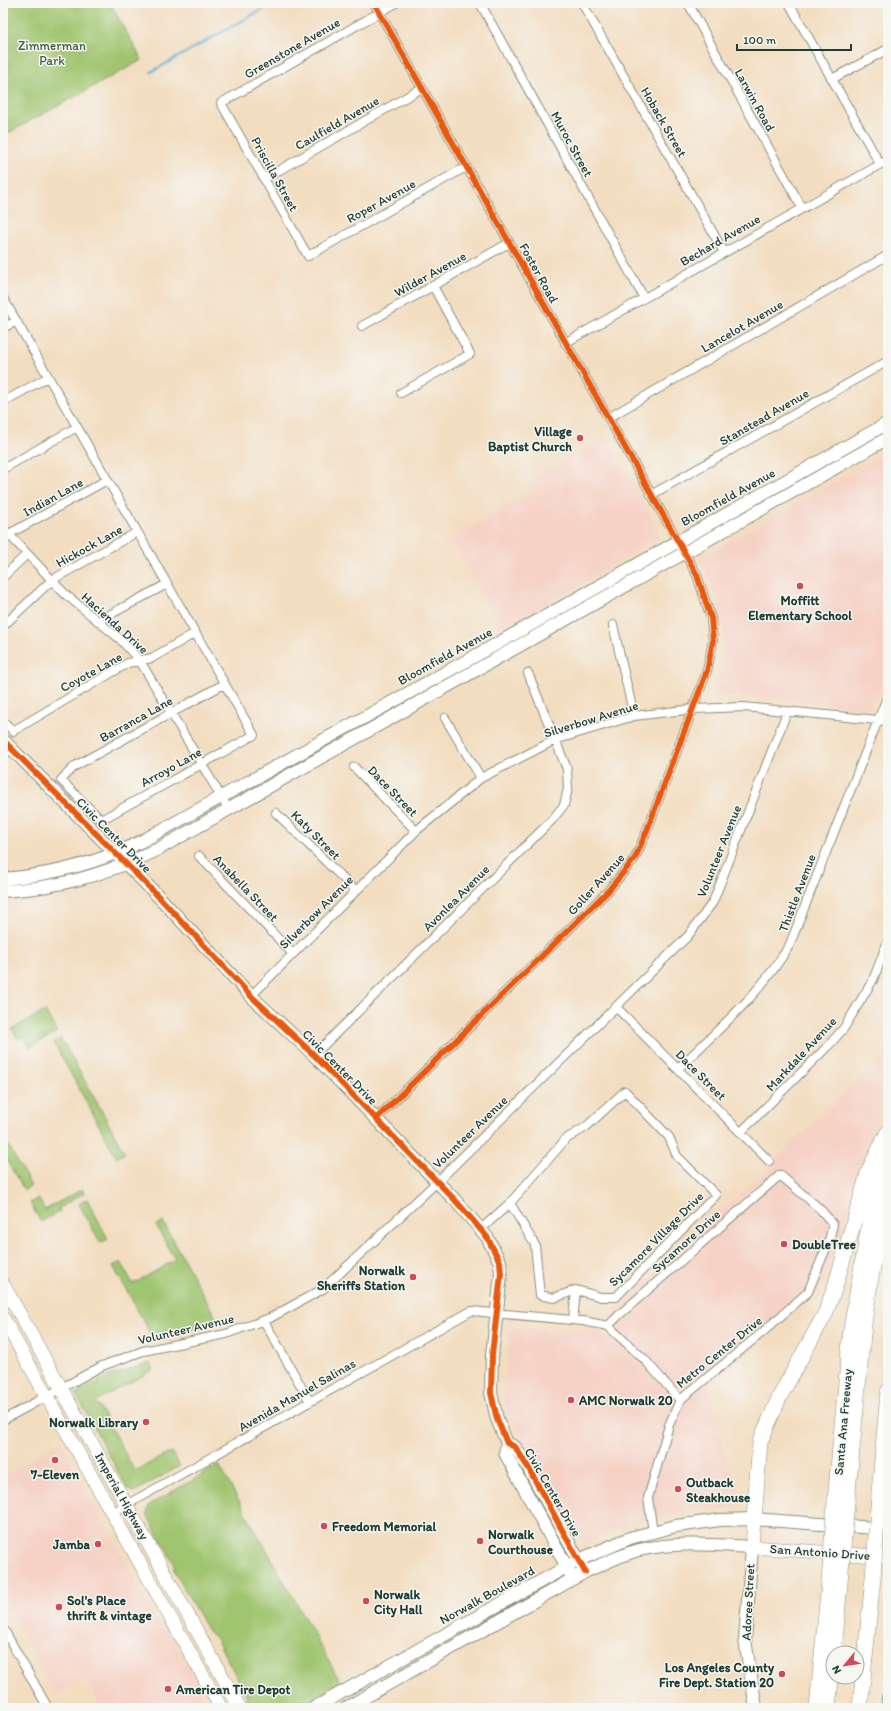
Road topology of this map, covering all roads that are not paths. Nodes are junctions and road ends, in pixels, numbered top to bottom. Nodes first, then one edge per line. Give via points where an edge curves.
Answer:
1 (374, 3) edge
2 (396, 3) edge
3 (480, 3) edge
4 (582, 3) edge
5 (688, 3) edge
6 (793, 4) edge
7 (379, 13) junction
8 (888, 49) edge
9 (832, 79) junction
10 (422, 88) junction
11 (221, 103) joint
12 (888, 160) edge
13 (880, 164) junction
14 (466, 167) junction
15 (264, 179) junction
16 (802, 208) junction
17 (509, 243) junction
18 (724, 252) junction
19 (888, 255) edge
20 (308, 256) joint
21 (433, 286) junction
22 (3, 298) edge
23 (644, 298) junction
24 (16, 321) junction
25 (362, 326) dead end
26 (3, 328) edge
27 (565, 343) junction
28 (888, 361) edge
29 (48, 377) junction
30 (401, 393) dead end
31 (3, 402) edge
32 (608, 418) junction
33 (888, 423) edge
34 (77, 428) junction
35 (888, 438) edge
36 (3, 469) edge
37 (107, 480) junction
38 (651, 495) junction
39 (754, 499) junction
40 (760, 511) junction
41 (3, 528) edge
42 (137, 532) junction
43 (10, 534) junction
44 (677, 541) junction
45 (27, 554) junction
46 (684, 554) junction
47 (3, 577) edge
48 (52, 580) junction
49 (167, 584) junction
50 (600, 586) junction
51 (606, 597) junction
52 (98, 621) junction
53 (613, 625) dead end
54 (3, 626) edge
55 (195, 633) junction
56 (513, 641) junction
57 (140, 661) junction
58 (528, 673) dead end
59 (224, 684) junction
60 (888, 694) edge
61 (694, 709) junction
62 (787, 712) junction
63 (172, 713) junction
64 (634, 716) junction
65 (445, 718) dead end
66 (878, 720) junction
67 (3, 721) edge
68 (888, 721) edge
69 (3, 740) edge
70 (555, 740) junction
71 (281, 763) junction
72 (201, 764) junction
73 (354, 767) dead end
74 (288, 777) junction
75 (481, 778) junction
76 (222, 797) junction
77 (229, 810) junction
78 (276, 813) dead end
79 (101, 820) joint
80 (416, 831) junction
81 (117, 854) junction
82 (199, 856) dead end
83 (127, 864) junction
84 (3, 879) edge
85 (355, 890) junction
86 (3, 891) edge
87 (888, 941) edge
88 (292, 953) junction
89 (251, 996) junction
90 (616, 1007) junction
91 (314, 1055) junction
92 (678, 1069) junction
93 (376, 1119) junction
94 (741, 1132) junction
95 (888, 1132) edge
96 (888, 1138) edge
97 (769, 1161) dead end
98 (780, 1174) joint
99 (437, 1182) junction
100 (888, 1189) edge
101 (510, 1203) junction
102 (481, 1229) junction
103 (3, 1284) edge
104 (576, 1290) junction
105 (3, 1300) edge
106 (498, 1313) junction
107 (3, 1318) edge
108 (573, 1320) junction
109 (264, 1321) junction
110 (608, 1326) junction
111 (31, 1335) junction
112 (60, 1387) junction
113 (888, 1392) edge
114 (47, 1396) junction
115 (680, 1400) junction
116 (310, 1402) junction
117 (3, 1420) edge
118 (506, 1443) junction
119 (841, 1502) junction
120 (127, 1505) junction
121 (112, 1513) junction
122 (754, 1520) junction
123 (888, 1529) edge
124 (653, 1532) junction
125 (752, 1547) junction
126 (888, 1557) edge
127 (579, 1560) junction
128 (568, 1566) junction
129 (585, 1572) junction
130 (573, 1580) junction
131 (835, 1582) junction
132 (3, 1628) edge
133 (834, 1645) edge
134 (830, 1685) edge
135 (888, 1698) edge
136 (48, 1708) edge
137 (221, 1708) edge
138 (240, 1708) edge
139 (314, 1708) edge
140 (346, 1708) edge
141 (756, 1708) edge
142 (817, 1708) edge
143 (828, 1708) edge
144 (860, 1708) edge
145 (887, 1708) edge

1 - 7 street, Foster Road
2 - 7 street, Greenstone Avenue
3 - 23 street, Muroc Street
4 - 18 street, Hoback Street
5 - 16 street, Larwin Road
6 - 9 street
7 - 10 street, Foster Road
7 - 11 street, Greenstone Avenue
8 - 9 street
9 - 13 street
10 - 14 street, Foster Road
10 - 15 street, Caulfield Avenue
11 - 15 street, Priscilla Street
12 - 13 street, Bechard Avenue
13 - 16 street, Bechard Avenue
14 - 17 street, Foster Road
14 - 20 street, Roper Avenue
15 - 20 street, Priscilla Street
16 - 18 street, Bechard Avenue
17 - 21 street, Wilder Avenue
17 - 27 street, Foster Road
18 - 23 street, Bechard Avenue
19 - 32 street, Lancelot Avenue
21 - 25 street, Wilder Avenue
21 - 30 street via 470,354
22 - 24 street
23 - 27 street, Bechard Avenue
24 - 26 street
24 - 29 street
27 - 32 street, Foster Road
28 - 38 street, Stanstead Avenue
29 - 31 street
29 - 34 street
32 - 38 street, Foster Road
33 - 39 main road, Bloomfield Avenue
34 - 36 street
34 - 37 street
35 - 40 main road, Bloomfield Avenue
37 - 42 street
37 - 43 street, Indian Lane
38 - 44 street, Foster Road
39 - 40 main road
39 - 44 main road, Bloomfield Avenue
40 - 46 main road, Bloomfield Avenue
41 - 43 street, Hacienda Drive
42 - 48 street, Hickock Lane
42 - 49 street
43 - 45 street, Hacienda Drive
44 - 46 street, Foster Road
44 - 50 main road, Bloomfield Avenue
45 - 47 street
45 - 48 street, Hacienda Drive
46 - 51 main road, Bloomfield Avenue
46 - 61 street, Goller Avenue via 700,582 711,618 713,642 707,671
48 - 52 street, Hacienda Drive
48 - 54 street, Hickock Lane
49 - 52 street
49 - 55 street
50 - 51 main road
50 - 56 main road, Bloomfield Avenue
51 - 56 main road, Bloomfield Avenue
52 - 57 street, Hacienda Drive via 121,640
53 - 64 street
55 - 57 street, Coyote Lane via 152,658
55 - 59 street
56 - 71 main road, Bloomfield Avenue
56 - 74 main road, Bloomfield Avenue
57 - 63 street, Hacienda Drive
57 - 67 street, Coyote Lane via 128,663 13,731
58 - 70 street, Avonlea Avenue
59 - 63 street, Barranca Lane
59 - 72 street, Arroyo Lane via 254,735
60 - 66 street, Thistle Avenue
61 - 62 street, Silverbow Avenue via 744,707
61 - 64 street, Silverbow Avenue
61 - 93 street, Goller Avenue via 634,858 608,891
62 - 66 street, Silverbow Avenue
62 - 90 street, Volunteer Avenue via 713,902 688,936
63 - 72 street, Hacienda Drive
63 - 79 street, Barranca Lane via 75,766 61,780
64 - 70 street, Silverbow Avenue
65 - 75 street
66 - 68 street, Silverbow Avenue
66 - 92 street, Thistle Avenue via 790,944 782,958 757,990
69 - 81 main road, Civic Center Drive
70 - 75 street, Silverbow Avenue
70 - 91 street, Avonlea Avenue via 567,769 568,789 564,805 552,820
71 - 74 main road
71 - 76 main road, Bloomfield Avenue
72 - 76 street, Hacienda Drive
72 - 79 street, Arroyo Lane
73 - 80 street, Dace Street
74 - 77 main road, Bloomfield Avenue
75 - 80 street, Silverbow Avenue
76 - 77 street, Hacienda Drive
76 - 81 main road, Bloomfield Avenue
77 - 83 main road, Bloomfield Avenue
78 - 85 street, Katy Street
80 - 85 street, Silverbow Avenue
81 - 83 main road, Civic Center Drive
81 - 84 main road, Bloomfield Avenue via 54,872
82 - 88 street, Anabella Street
83 - 86 main road, Bloomfield Avenue via 63,884
83 - 89 main road, Civic Center Drive
85 - 88 street, Silverbow Avenue
87 - 94 street, Markdale Avenue via 873,980 844,1028
88 - 89 street, Silverbow Avenue
89 - 91 main road, Civic Center Drive
90 - 92 street, Dace Street
90 - 99 street, Volunteer Avenue
91 - 93 main road, Civic Center Drive
92 - 94 street, Dace Street
93 - 99 main road, Civic Center Drive
94 - 97 street, Dace Street
95 - 122 highway via 869,1170 825,1314 779,1398 760,1442
96 - 119 highway, Santa Ana Freeway via 872,1207 851,1330
98 - 110 street, Sycamore Drive
98 - 115 street, Metro Center Drive via 833,1224 808,1292
99 - 102 main road, Civic Center Drive
99 - 109 street, Volunteer Avenue via 323,1289
100 - 119 highway via 864,1324
101 - 102 street, Sycamore Village Drive
101 - 104 street via 535,1245 540,1295 554,1298
101 - 104 street, Sycamore Village Drive via 566,1139 586,1127 625,1092 669,1137 677,1156 716,1195 616,1297
102 - 106 main road, Civic Center Drive via 500,1262
103 - 111 main road, Imperial Highway
104 - 108 street
105 - 111 main road via 13,1317
106 - 108 street, Avenida Manuel Salinas
106 - 116 street, Avenida Manuel Salinas via 468,1312
106 - 118 main road, Civic Center Drive via 492,1355 491,1393
107 - 114 main road, Imperial Highway
108 - 110 street, Avenida Manuel Salinas
109 - 112 street, Volunteer Avenue via 226,1334 130,1356 102,1366
109 - 116 street
110 - 115 street via 645,1360
111 - 112 main road, Imperial Highway
112 - 114 street, Volunteer Avenue
112 - 120 main road, Imperial Highway
113 - 144 highway, bridge
114 - 117 street, Volunteer Avenue
114 - 121 main road, Imperial Highway
115 - 124 street, Metro Center Drive via 669,1425 648,1498
116 - 120 street, Avenida Manuel Salinas
118 - 127 main road, Civic Center Drive via 515,1448 528,1467
118 - 128 main road, Civic Center Drive via 505,1453
119 - 131 highway, Santa Ana Freeway, bridge
120 - 121 street, Avenida Manuel Salinas
120 - 138 main road, Imperial Highway
121 - 137 main road, Imperial Highway
122 - 123 main road
122 - 124 main road, Norwalk Boulevard via 720,1520
122 - 125 main road, Adoree Street
124 - 127 main road, Norwalk Boulevard via 608,1546
125 - 126 main road, San Antonio Drive
125 - 129 main road via 657,1547 619,1556
125 - 141 main road, Adoree Street via 745,1640
127 - 128 main road, Norwalk Boulevard
127 - 129 main road, Civic Center Drive
128 - 130 main road, Civic Center Drive
128 - 139 main road, Norwalk Boulevard
129 - 130 main road
130 - 140 main road
131 - 133 highway
131 - 142 highway, Santa Ana Freeway
132 - 136 street
134 - 143 highway
135 - 145 main road

